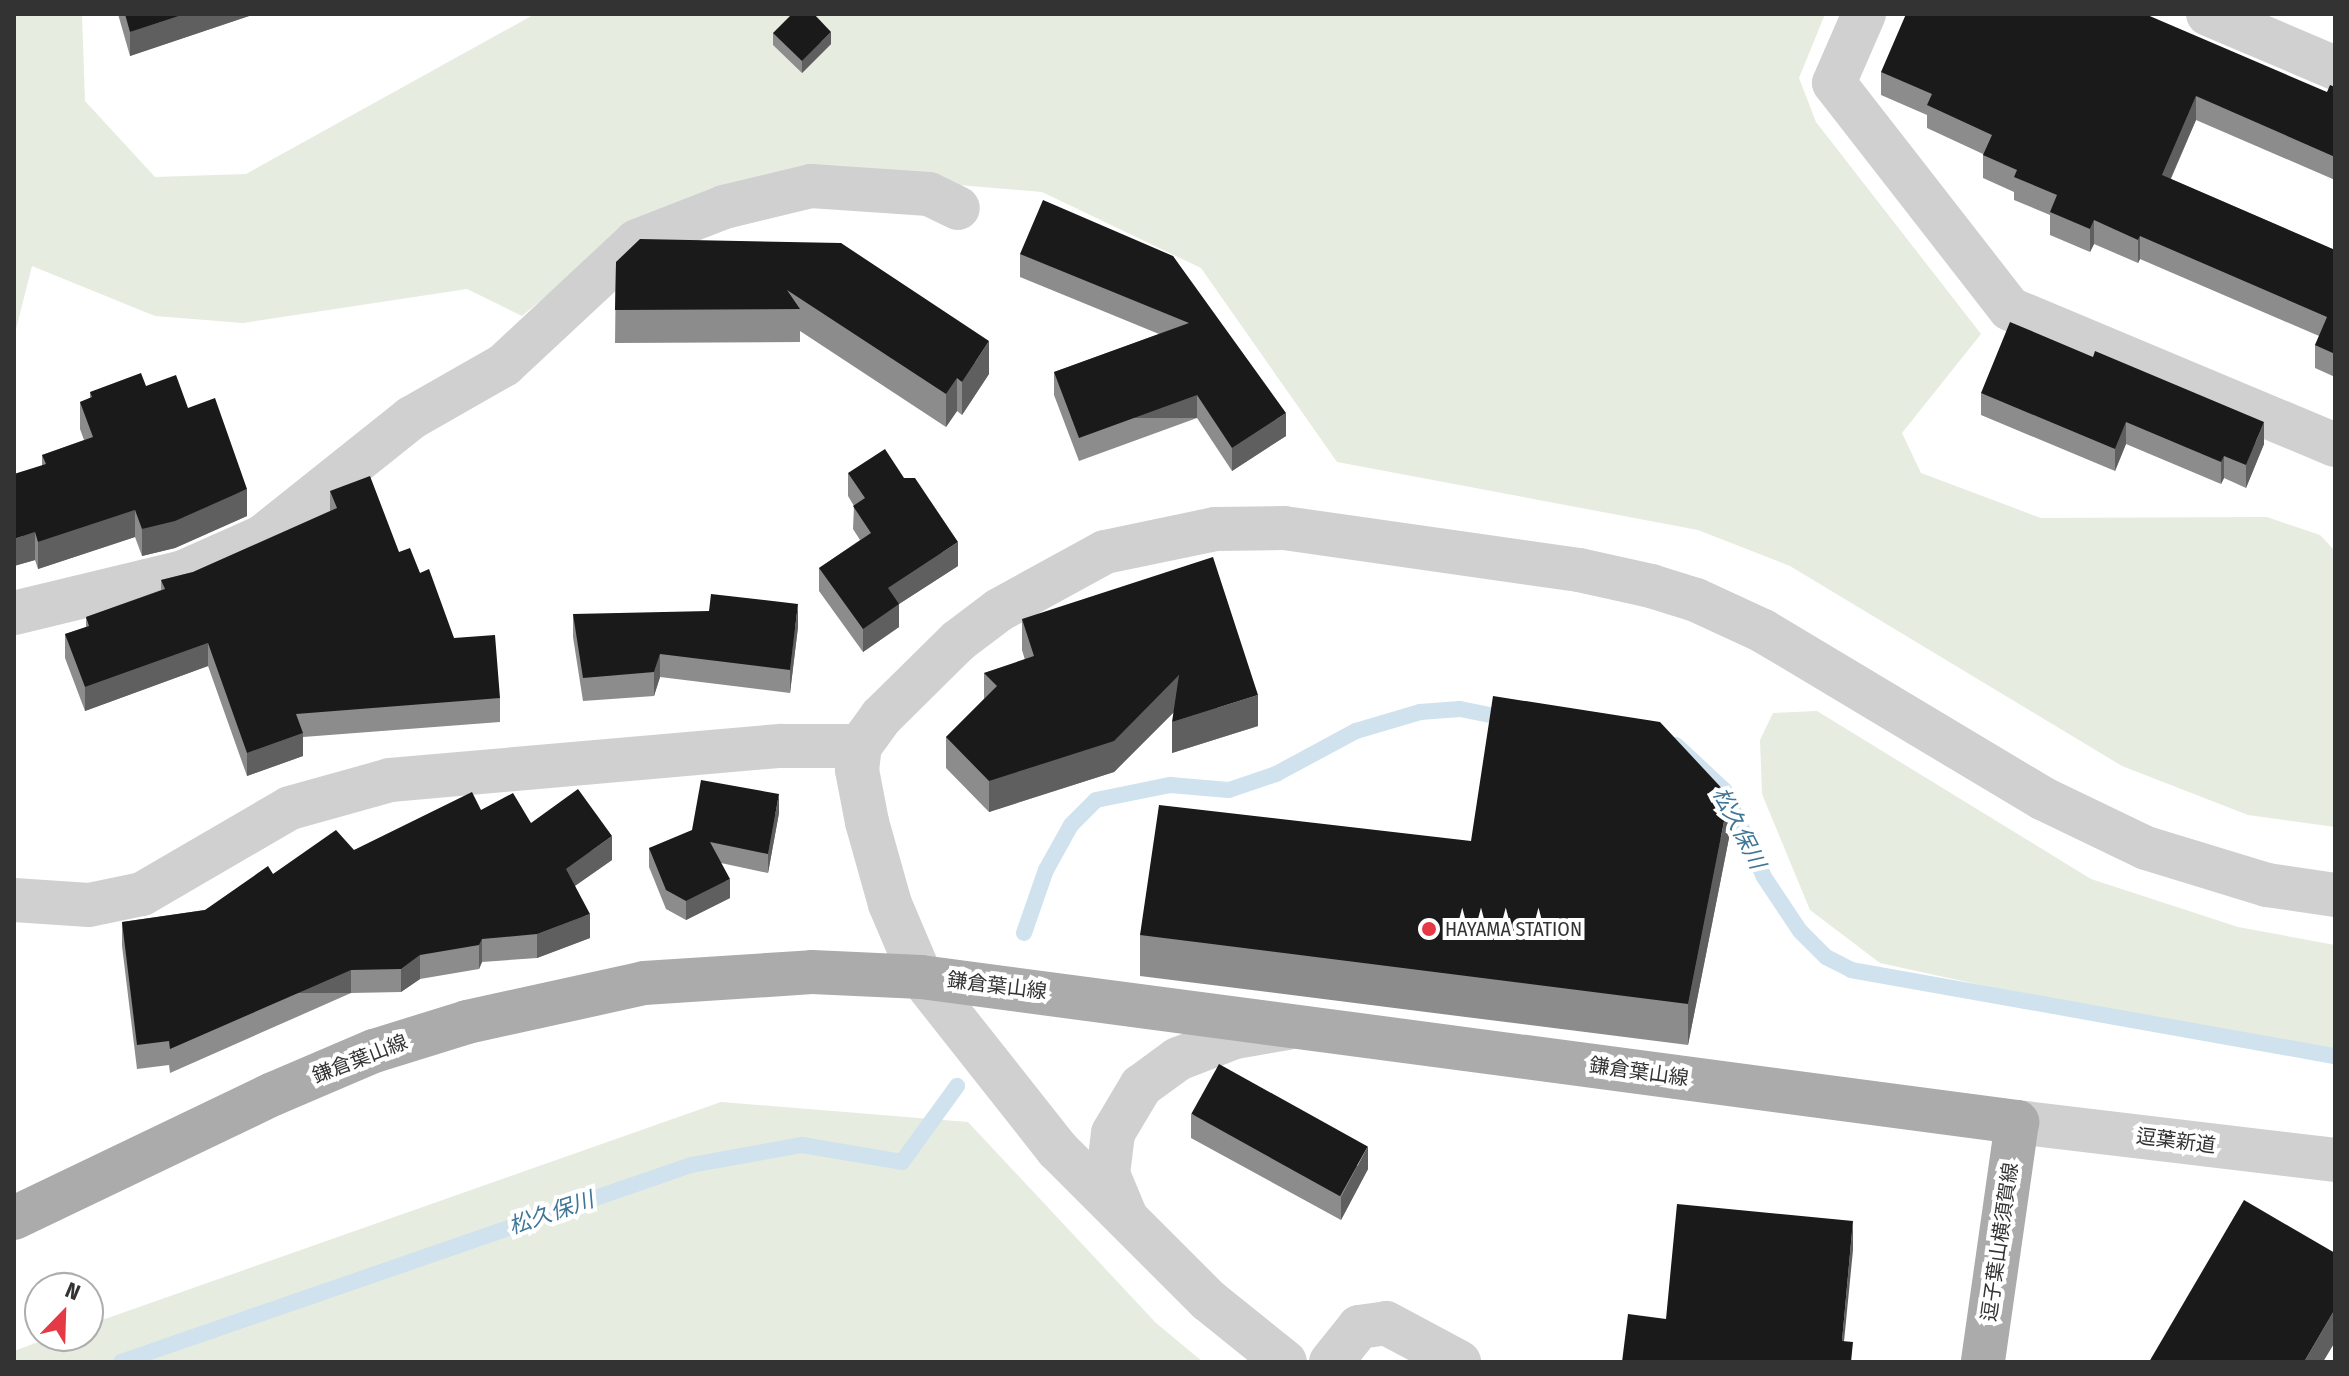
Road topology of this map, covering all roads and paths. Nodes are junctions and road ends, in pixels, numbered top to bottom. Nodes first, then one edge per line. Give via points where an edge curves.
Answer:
1 (1864, 14) edge
2 (2208, 14) edge
3 (2335, 68) edge
4 (958, 208) dead end
5 (2335, 445) edge
6 (14, 613) edge
7 (860, 746) junction
8 (2335, 895) edge
9 (14, 900) edge
10 (921, 977) junction
11 (1297, 1026) junction
12 (2017, 1122) junction
13 (2335, 1160) edge
14 (14, 1218) edge
15 (1128, 1223) junction
16 (1285, 1362) edge
17 (1331, 1362) edge
18 (1459, 1362) edge
19 (1983, 1362) edge

1 - 5 street via 1834,83 2010,309
2 - 3 street
4 - 6 street via 929,194 811,186 724,207 637,241 504,365 411,418 262,537 183,572
7 - 8 street via 881,717 958,641 1051,578 1105,552 1215,529 1316,530 1579,570 1696,600 1763,631 2094,824 2226,875
7 - 9 street via 781,746 390,780 290,808 142,894 89,905
7 - 10 street via 857,770 867,822 890,904
10 - 11 main road, 鎌倉葉山線
10 - 14 main road, 鎌倉葉山線 via 812,972 644,983 467,1022 374,1051 273,1094
10 - 15 street via 997,1066 1057,1149
11 - 12 main road, 鎌倉葉山線
11 - 15 street via 1235,1037 1178,1059 1141,1086 1113,1133 1108,1174
12 - 13 street, 逗葉新道
12 - 19 main road, 逗子葉山横須賀線
15 - 16 street via 1209,1301
17 - 18 street via 1359,1327 1386,1323

